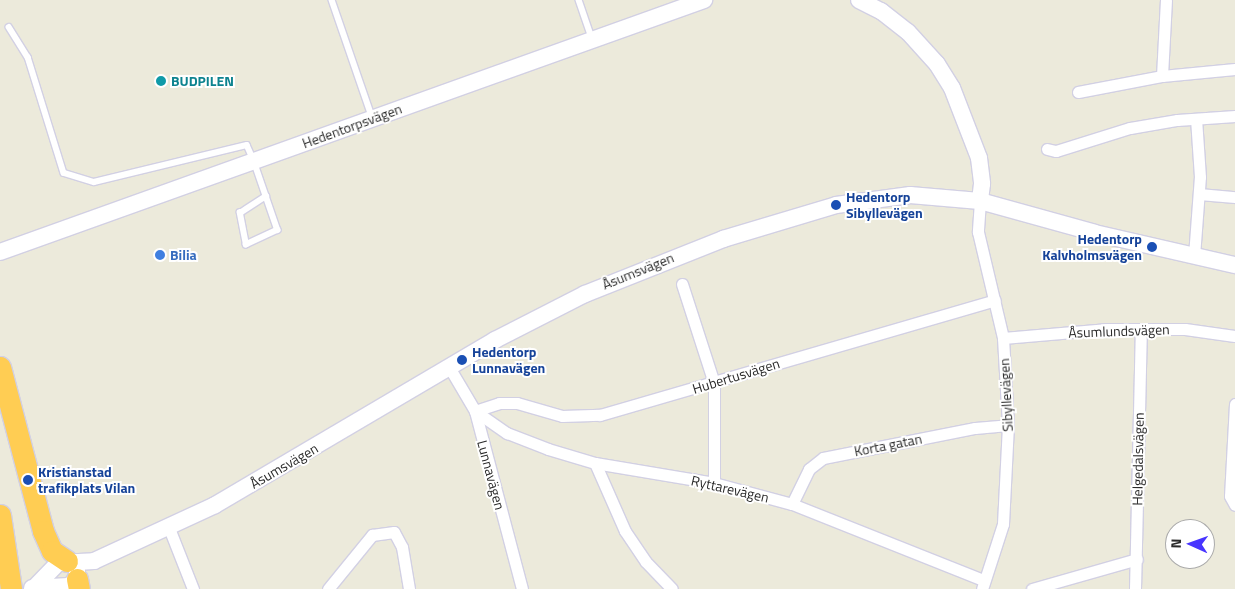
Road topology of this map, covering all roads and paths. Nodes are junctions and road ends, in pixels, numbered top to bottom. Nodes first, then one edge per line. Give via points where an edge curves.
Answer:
1 (332, 0) edge
2 (579, 0) edge
3 (704, 0) edge
4 (860, 0) edge
5 (1166, 0) edge
6 (9, 27) dead end
7 (593, 40) junction
8 (1235, 69) edge
9 (1162, 76) junction
10 (1078, 92) dead end
11 (1235, 116) edge
12 (373, 118) junction
13 (1196, 119) junction
14 (1047, 149) dead end
15 (254, 161) junction
16 (1199, 194) junction
17 (266, 196) junction
18 (1235, 197) edge
19 (980, 201) junction
20 (0, 252) edge
21 (1194, 256) junction
22 (1235, 265) edge
23 (682, 284) dead end
24 (995, 300) junction
25 (1141, 329) junction
26 (1235, 336) edge
27 (1003, 338) junction
28 (0, 367) edge
29 (449, 367) junction
30 (714, 383) junction
31 (1235, 404) edge
32 (475, 411) junction
33 (1008, 425) junction
34 (595, 463) junction
35 (714, 483) junction
36 (792, 504) junction
37 (1235, 505) edge
38 (0, 515) edge
39 (169, 528) junction
40 (1136, 559) junction
41 (74, 574) edge
42 (982, 584) edge
43 (32, 588) edge
44 (11, 589) edge
45 (193, 589) edge
46 (328, 589) edge
47 (409, 589) edge
48 (522, 589) edge
49 (672, 589) edge
50 (1032, 589) edge
51 (1135, 589) edge

1 - 12 lane
2 - 7 lane
3 - 7 street, Hedentorpsvägen
4 - 19 street via 908,32 937,64 952,88 978,158 982,184
5 - 9 street
6 - 15 lane via 28,57 64,173 94,182 247,145
7 - 12 street, Hedentorpsvägen
8 - 9 street
9 - 10 street
11 - 13 street
12 - 15 street, Hedentorpsvägen
13 - 14 street via 1130,128 1056,151
13 - 16 street
15 - 17 lane
15 - 20 street, Hedentorpsvägen
16 - 18 street
16 - 21 street
17 - 17 lane via 278,230 246,245 240,213
19 - 21 street, Åsumsvägen
19 - 24 street, Sibyllevägen via 978,232
19 - 29 street, Åsumsvägen via 933,195 866,199 769,225 601,286
21 - 22 street, Åsumsvägen
23 - 30 street
24 - 27 street, Sibyllevägen
24 - 30 street, Hubertusvägen
25 - 26 street, Åsumlundsvägen via 1185,329
25 - 27 street, Åsumlundsvägen
25 - 40 street, Helgedalsvägen
27 - 33 street, Sibyllevägen
28 - 41 highway via 43,531 52,550
29 - 32 street, Lunnavägen
29 - 39 street, Åsumsvägen via 264,478
30 - 32 street, Hubertusvägen via 600,415 562,416 517,403 499,403
30 - 35 street
31 - 37 street via 1230,496
32 - 34 street, Ryttarevägen via 507,432
32 - 48 street, Lunnavägen
33 - 36 street, Korta gatan via 975,428 823,458 809,469
33 - 42 street, Sibyllevägen via 1003,524
34 - 35 street, Ryttarevägen
34 - 49 street via 625,531 646,562
35 - 36 street, Ryttarevägen
36 - 42 street, Ryttarevägen
38 - 44 highway
39 - 41 street, Åsumsvägen via 94,561
39 - 45 street
40 - 50 street
40 - 51 street, Helgedalsvägen
41 - 43 street via 69,586
41 - 43 street via 58,563
46 - 47 street via 372,535 394,532 402,547

